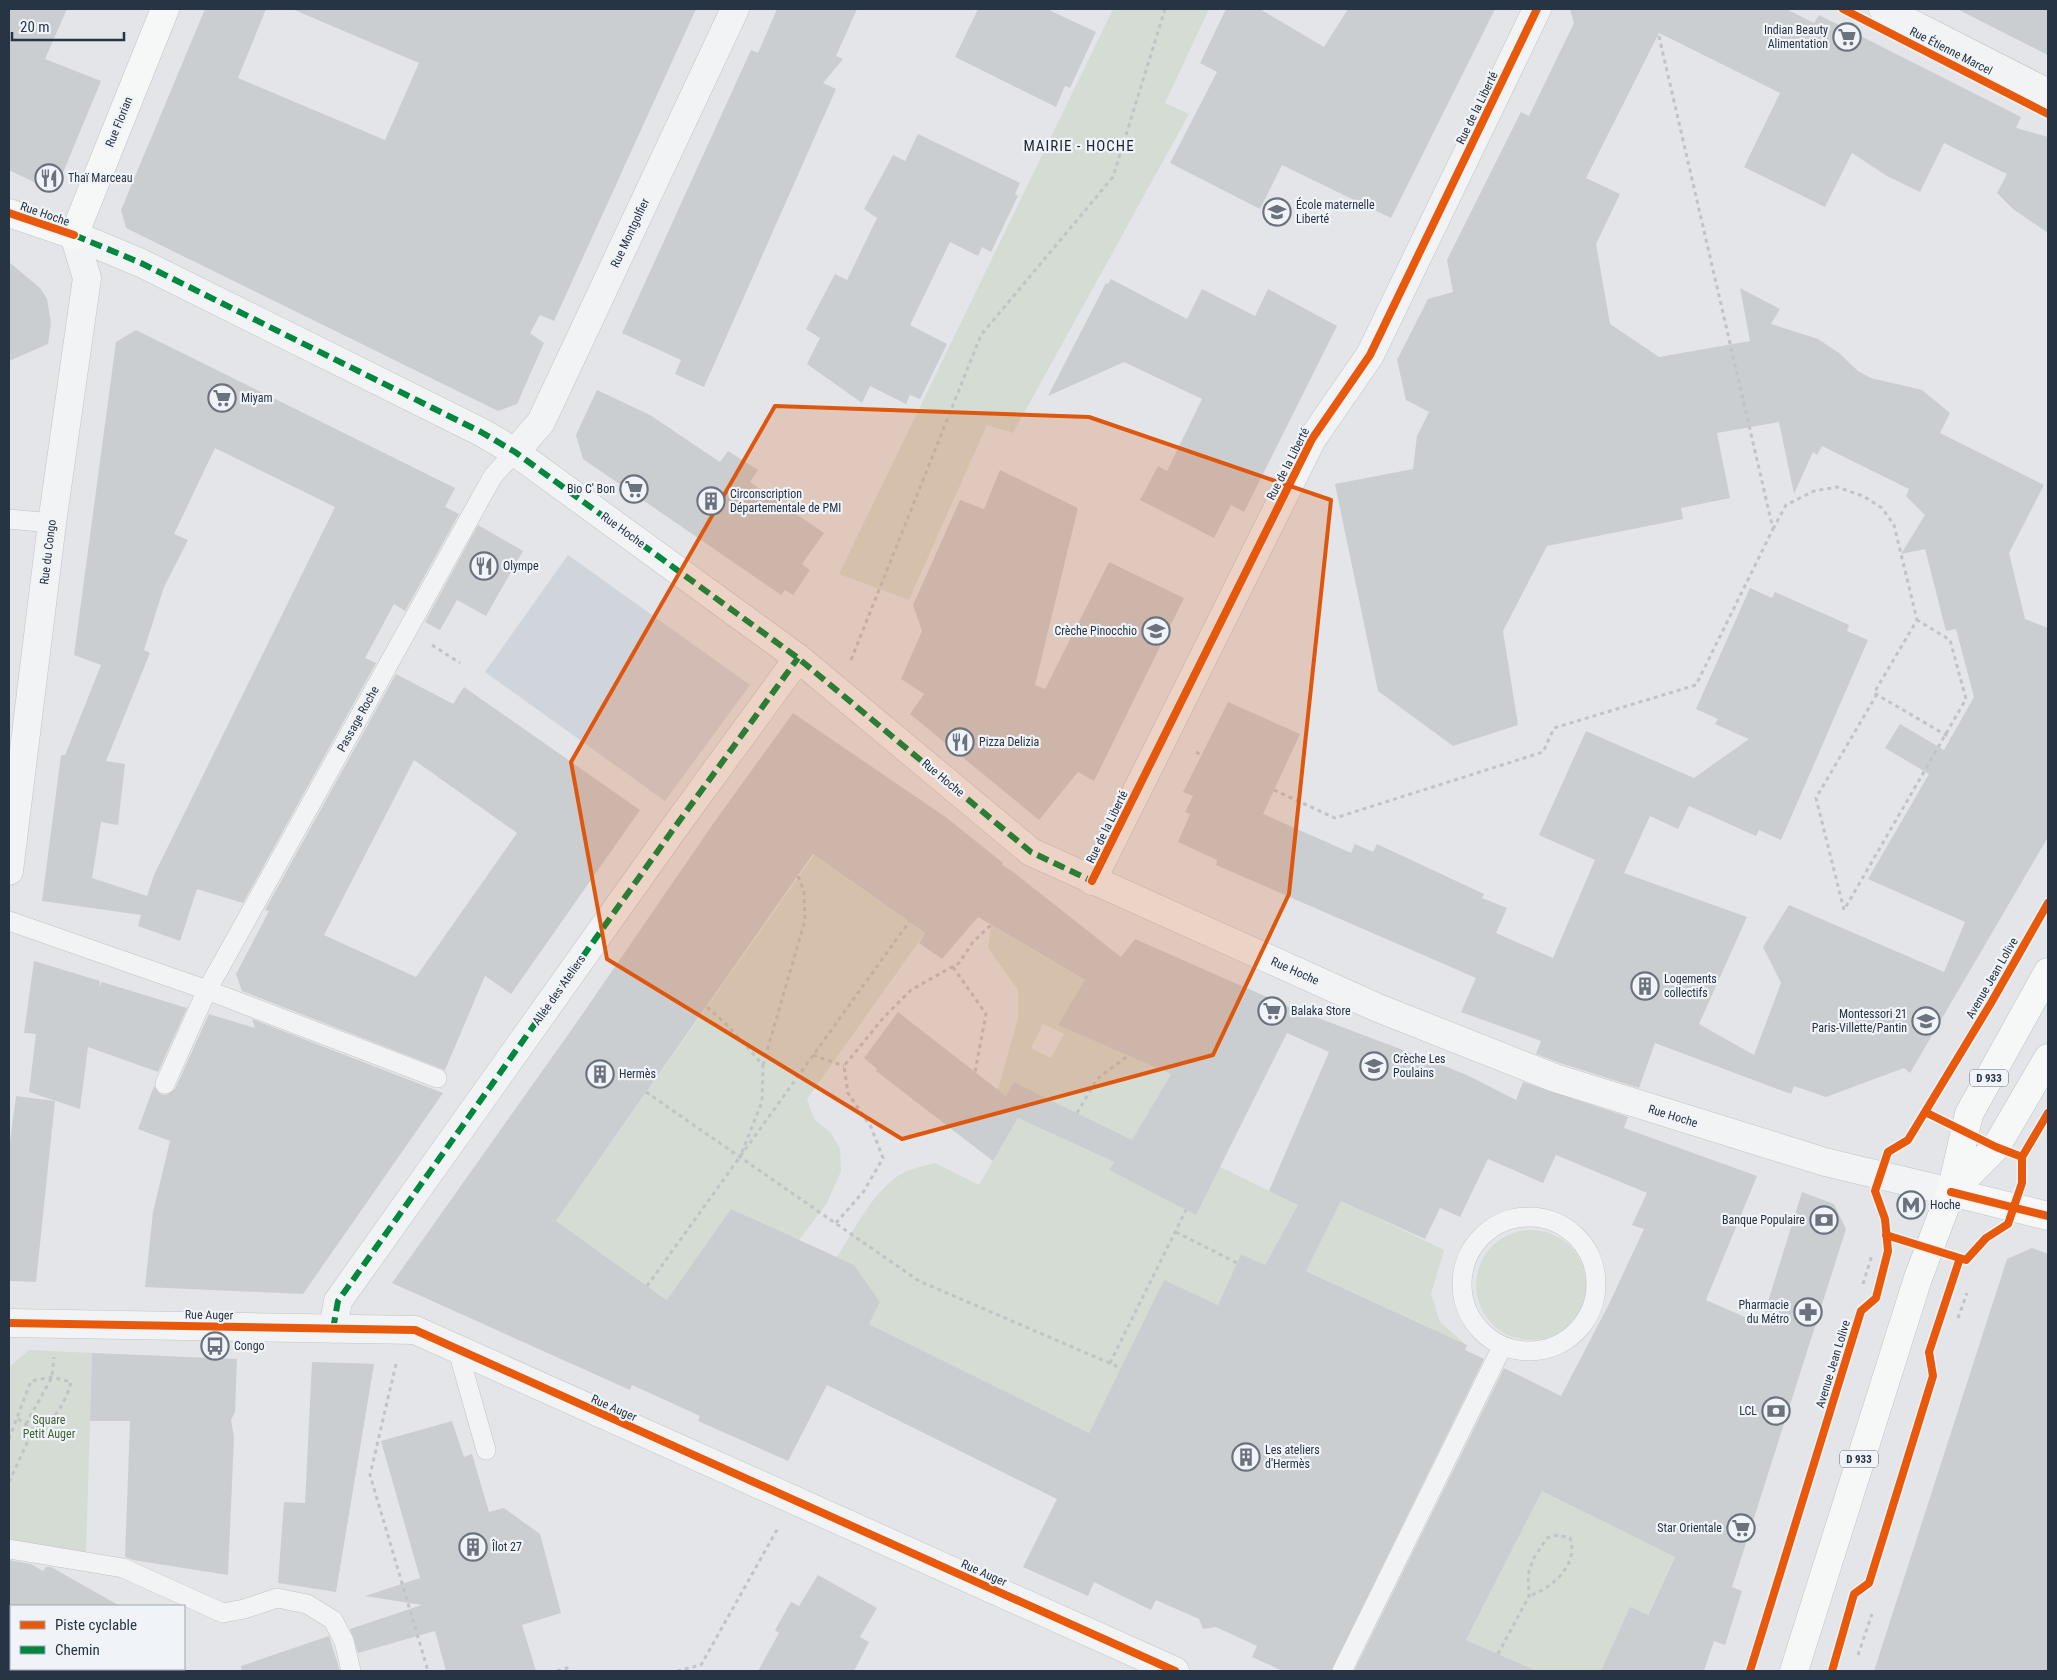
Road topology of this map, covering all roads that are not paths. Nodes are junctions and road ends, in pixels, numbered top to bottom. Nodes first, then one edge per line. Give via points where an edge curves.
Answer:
1 (165, 9) edge
2 (735, 9) edge
3 (1537, 9) edge
4 (1883, 9) edge
5 (2048, 93) edge
6 (9, 213) edge
7 (74, 235) junction
8 (516, 452) junction
9 (9, 519) edge
10 (52, 523) junction
11 (798, 658) junction
12 (9, 871) edge
13 (1092, 881) junction
14 (9, 921) edge
15 (2048, 972) edge
16 (207, 990) junction
17 (2048, 1058) edge
18 (437, 1078) dead end
19 (165, 1084) dead end
20 (1951, 1192) junction
21 (2048, 1216) edge
22 (9, 1323) edge
23 (333, 1329) junction
24 (1502, 1347) junction
25 (458, 1351) junction
26 (486, 1450) dead end
27 (9, 1549) edge
28 (351, 1671) edge
29 (1175, 1671) edge
30 (1342, 1671) edge
31 (1794, 1671) edge

1 - 7 main road, Rue Florian
2 - 8 street, Rue Montgolfier via 541,422
3 - 13 street, Rue de la Liberté via 1370,356 1312,439
4 - 5 street, Rue Étienne Marcel
6 - 7 main road, Rue Hoche
7 - 8 street, Rue Hoche via 141,263
7 - 10 street, Rue du Congo via 87,278
8 - 11 street, Rue Hoche
8 - 16 lane, Passage Roche via 493,476
9 - 10 lane
10 - 12 street, Rue du Congo
11 - 13 street, Rue Hoche via 1031,852
11 - 23 street, Allée des Ateliers via 338,1301
13 - 20 street, Rue Hoche via 1378,1008 1555,1078 1825,1162
14 - 16 lane
15 - 20 main road, D 933 via 1969,1114
16 - 18 lane
16 - 19 lane, Passage Roche
17 - 20 main road, D 933 via 1996,1147
20 - 21 main road
20 - 31 main road, D 933 via 1915,1287
22 - 23 street, Rue Auger
23 - 25 street, Rue Auger via 415,1330
24 - 24 lane via 1479,1332 1464,1308 1461,1280 1468,1252 1486,1231 1511,1218 1539,1217 1566,1227 1586,1247 1596,1274 1594,1302 1581,1328 1558,1346 1530,1352
24 - 30 lane
25 - 26 lane
25 - 29 street, Rue Auger
27 - 28 lane via 123,1568 222,1613 277,1598 306,1604 333,1620 344,1641

